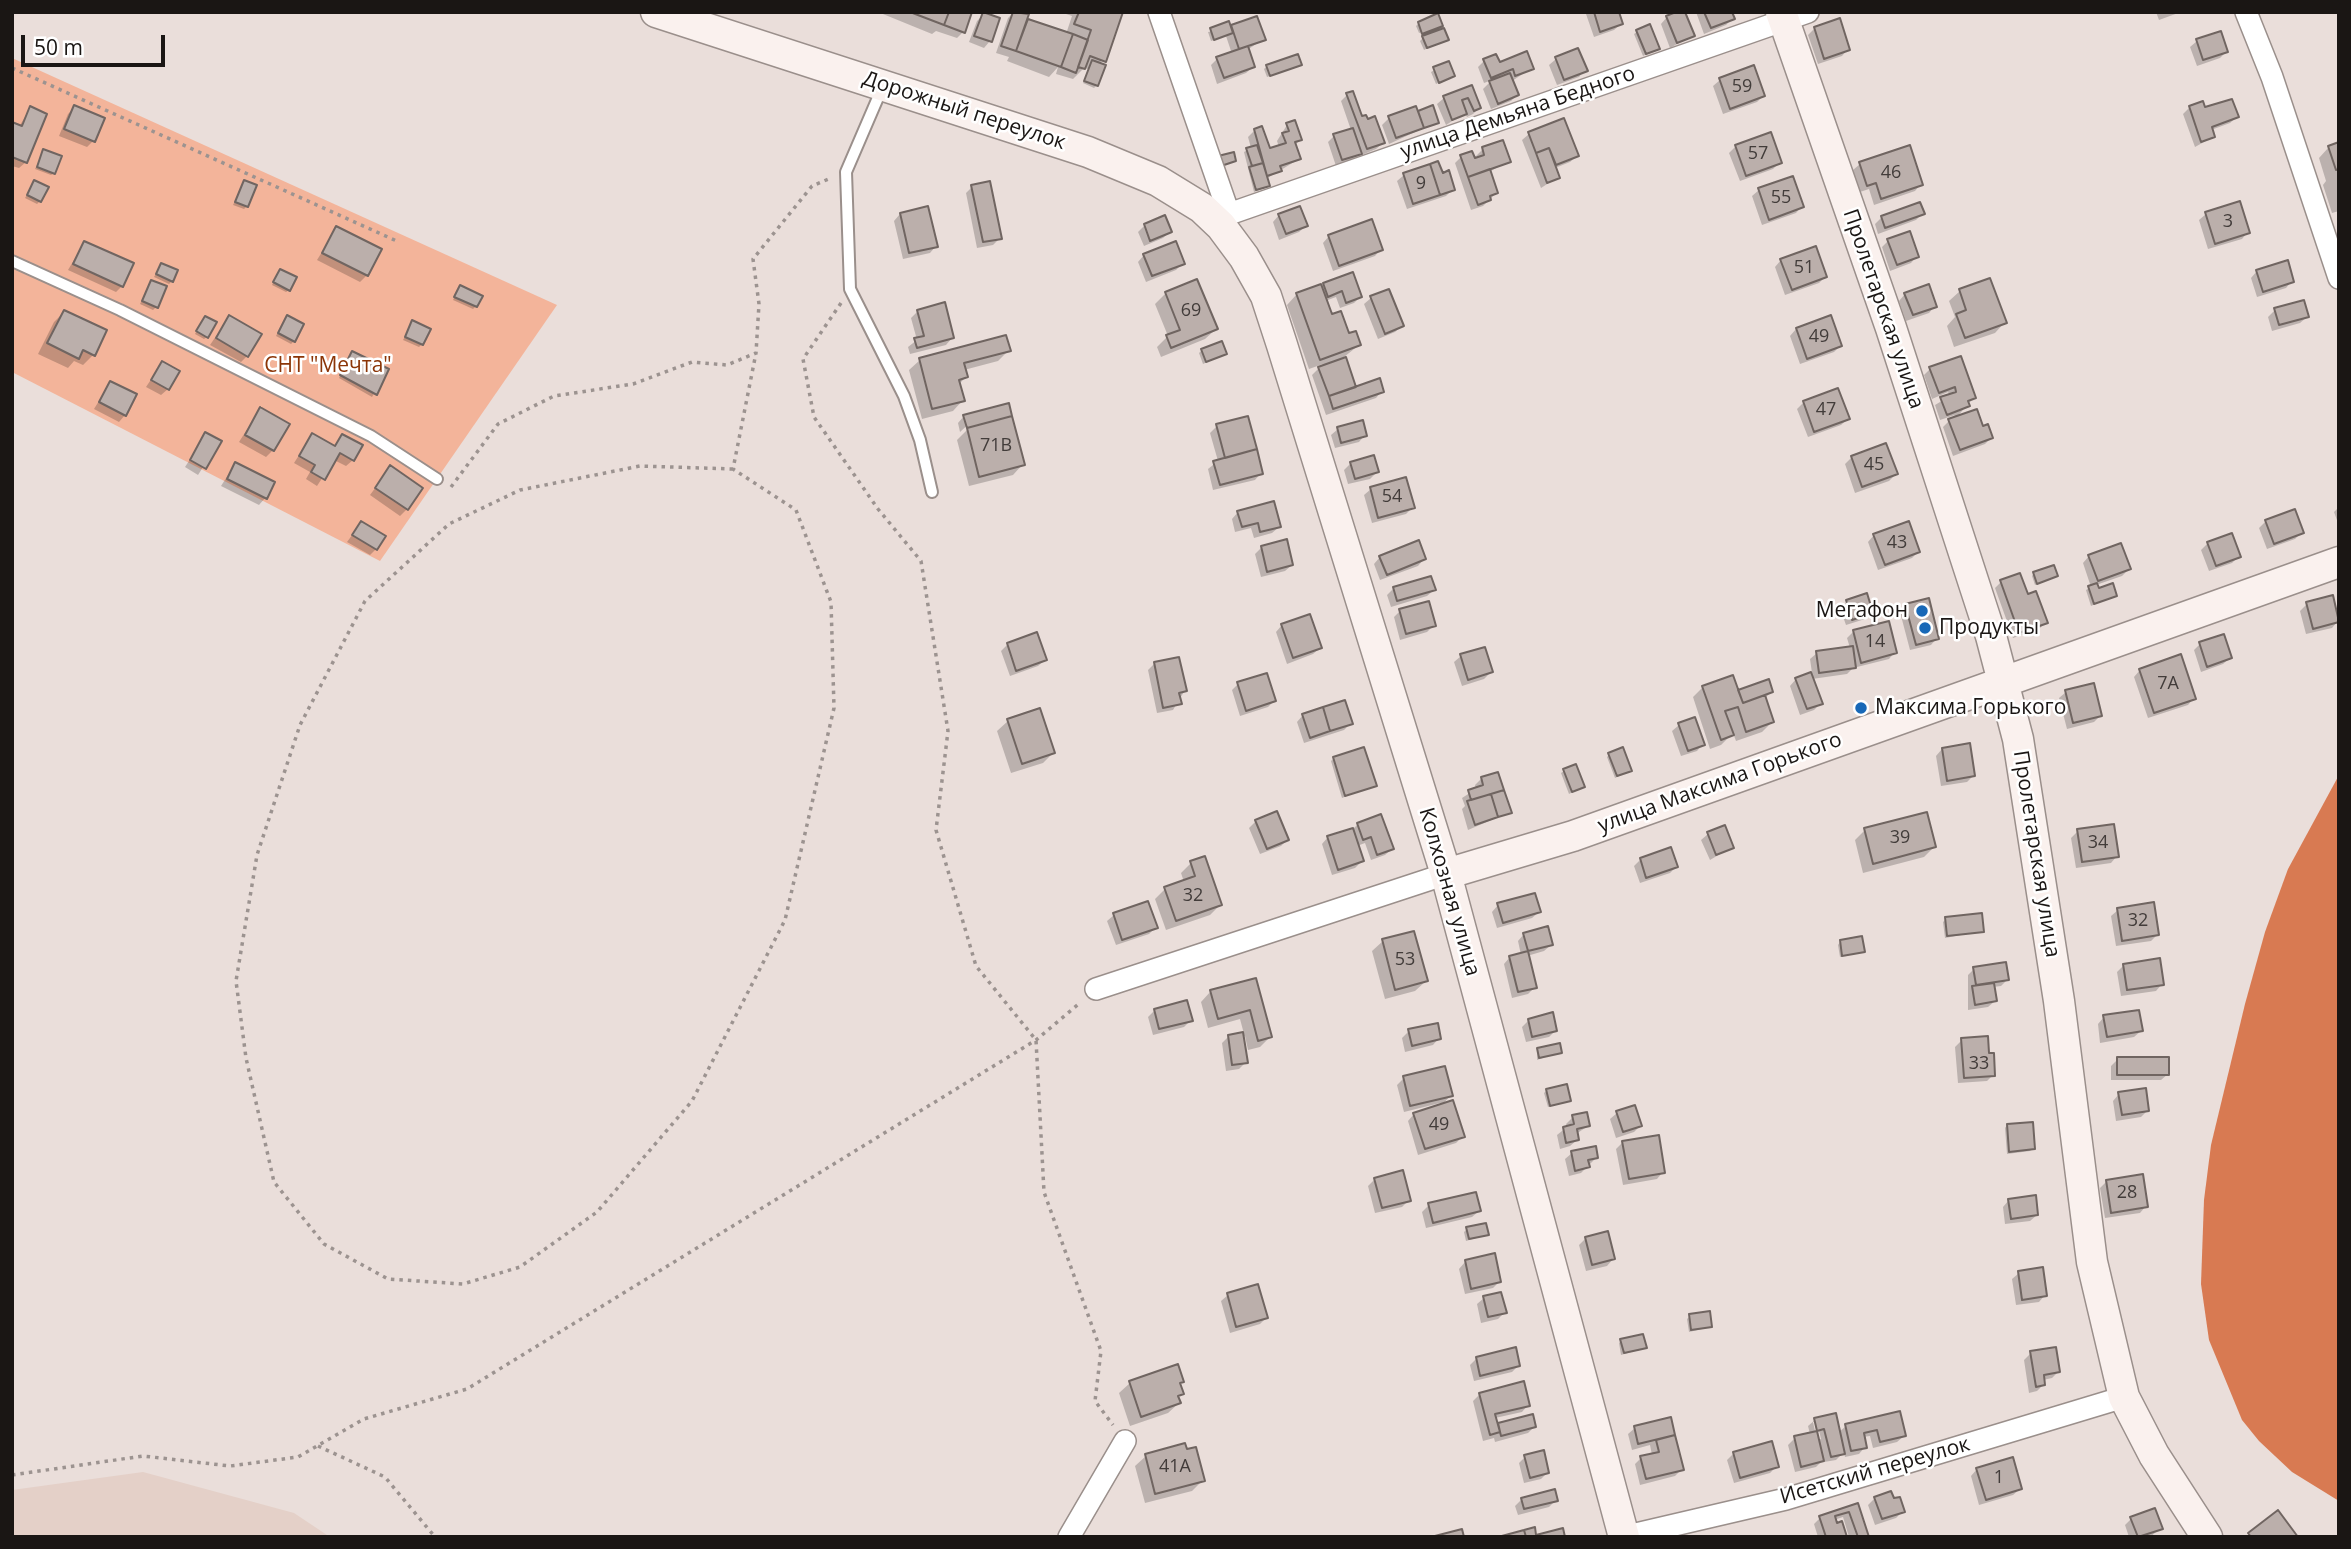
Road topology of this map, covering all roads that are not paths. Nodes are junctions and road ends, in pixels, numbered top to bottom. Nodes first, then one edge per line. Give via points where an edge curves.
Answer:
1 (2246, 12) edge
2 (666, 14) edge
3 (1163, 15) edge
4 (1791, 15) edge
5 (884, 84) junction
6 (1225, 220) junction
7 (1244, 257) joint
8 (12, 261) edge
9 (2339, 278) edge
10 (437, 479) road end
11 (932, 492) dead end
12 (2339, 562) edge
13 (2002, 681) junction
14 (1446, 874) junction
15 (1096, 989) road end
16 (2124, 1397) junction
17 (1125, 1441) road end
18 (1069, 1537) edge
19 (1624, 1537) edge
20 (2207, 1537) edge

1 - 9 street
2 - 5 main road, Дорожный переулок
3 - 6 street
4 - 6 street, улица Демьяна Бедного
4 - 13 main road, Пролетарская улица
5 - 6 main road, Дорожный переулок via 1088,152 1147,176
5 - 11 lane via 846,172 850,289 904,396
6 - 7 main road, Дорожный переулок
7 - 14 main road, Колхозная улица via 1266,296
8 - 10 lane via 371,436
12 - 13 main road, улица Максима Горького
13 - 14 main road, улица Максима Горького via 1573,836
13 - 16 main road, Пролетарская улица via 2018,739 2052,959 2091,1262
14 - 15 street, улица Максима Горького
14 - 19 main road, Колхозная улица
16 - 19 street, Исетский переулок via 1786,1499
16 - 20 main road, Пролетарская улица via 2154,1455
17 - 18 street

